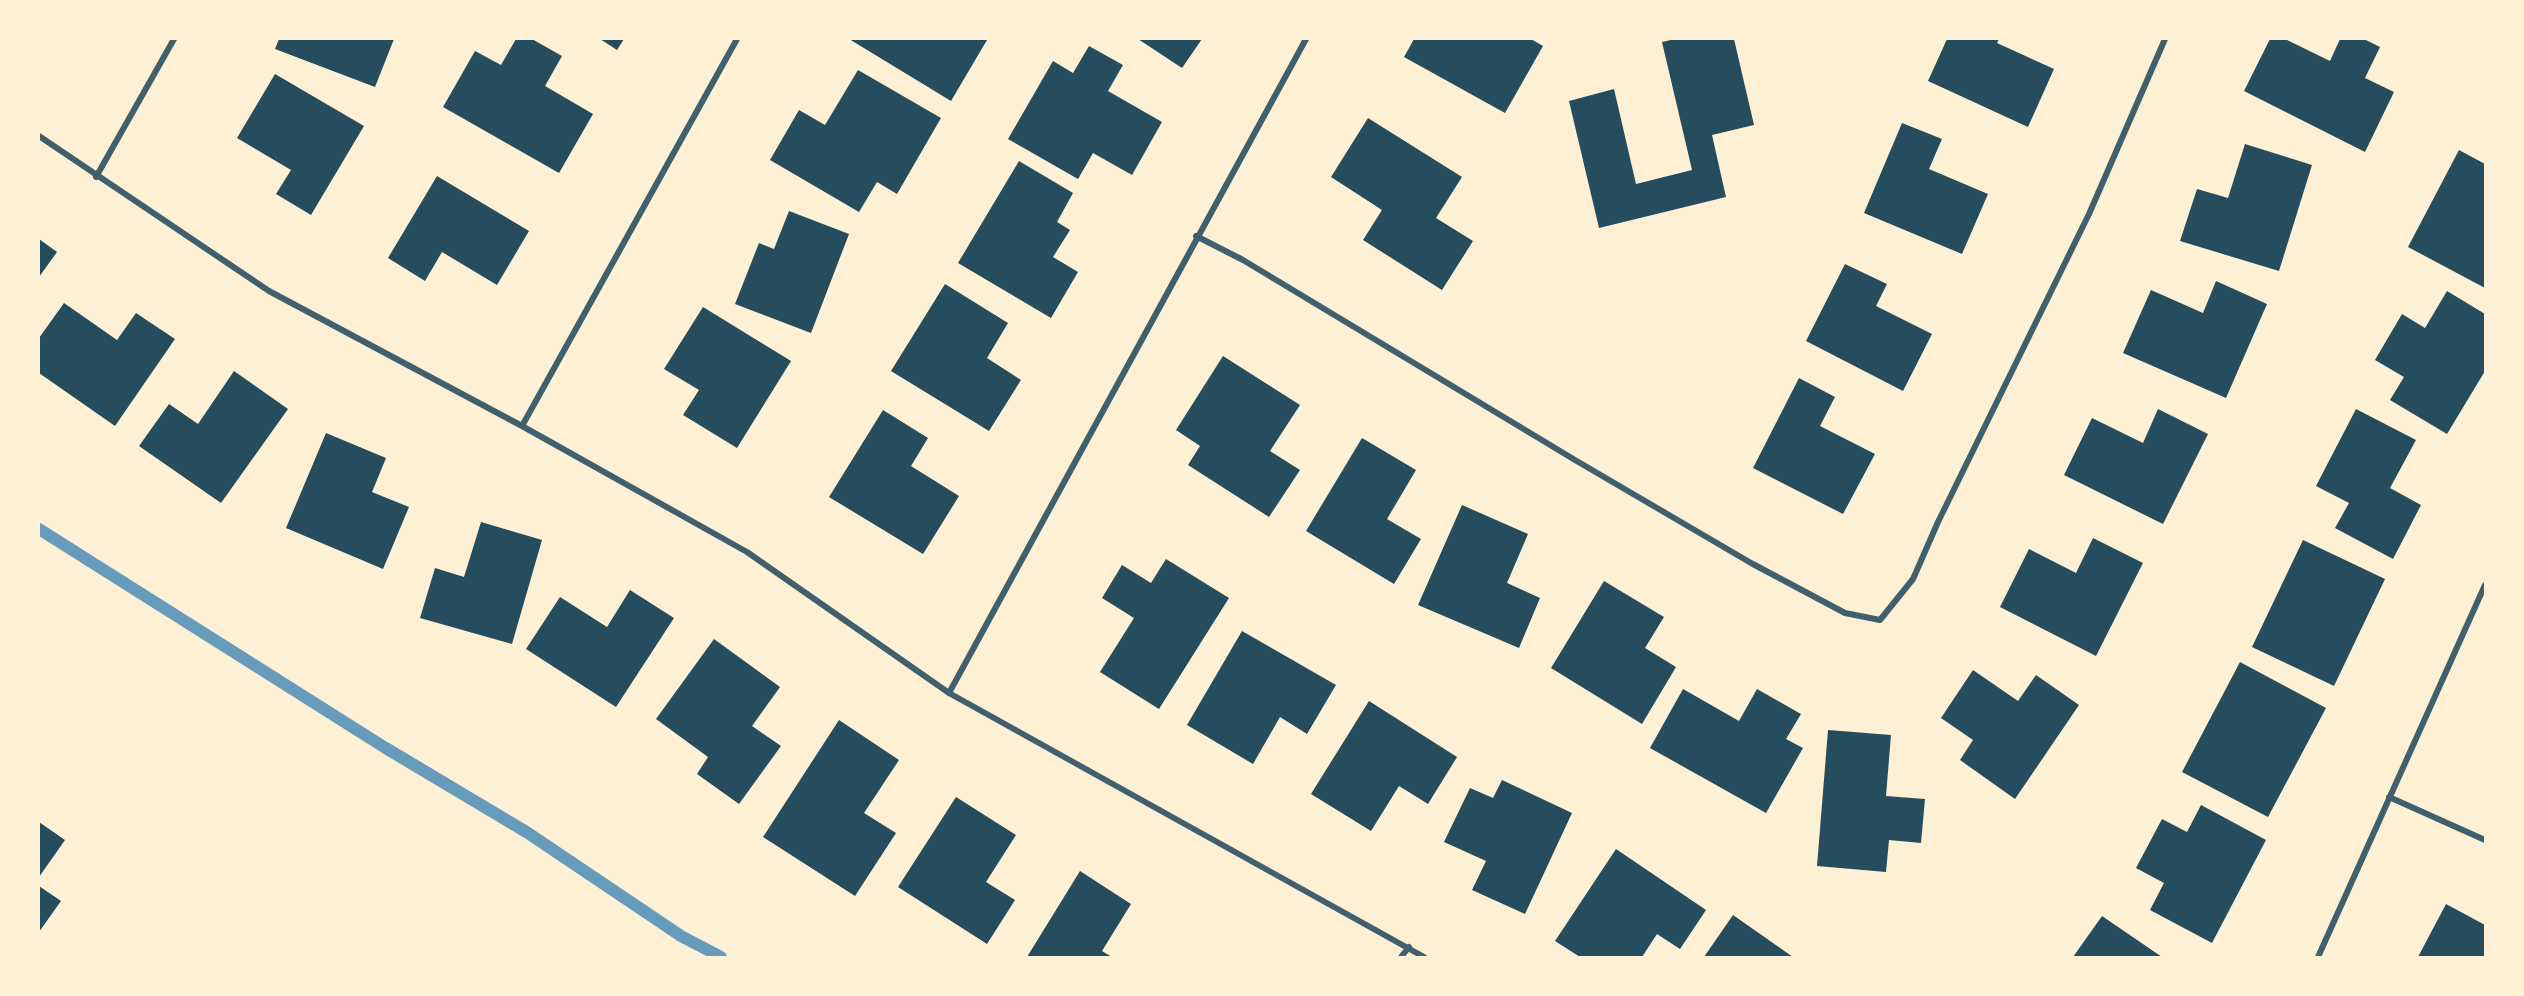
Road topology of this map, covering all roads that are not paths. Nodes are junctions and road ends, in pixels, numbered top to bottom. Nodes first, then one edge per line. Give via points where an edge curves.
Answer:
1 (174, 39) edge
2 (737, 39) edge
3 (1306, 39) edge
4 (2165, 39) edge
5 (39, 136) edge
6 (96, 177) junction
7 (1196, 236) junction
8 (522, 426) junction
9 (2485, 585) edge
10 (949, 693) junction
11 (2389, 797) junction
12 (2485, 840) edge
13 (1408, 947) junction
14 (1401, 957) edge
15 (1424, 957) edge
16 (2318, 957) edge

1 - 6 street
2 - 8 street
3 - 7 street
4 - 7 street via 2089,214 1913,579 1880,620 1845,613 1751,562 1243,260
5 - 6 street
6 - 8 street via 269,291
7 - 10 street
8 - 10 street via 747,552
9 - 11 street
10 - 13 street
11 - 12 street
11 - 16 street
13 - 14 street
13 - 15 street

